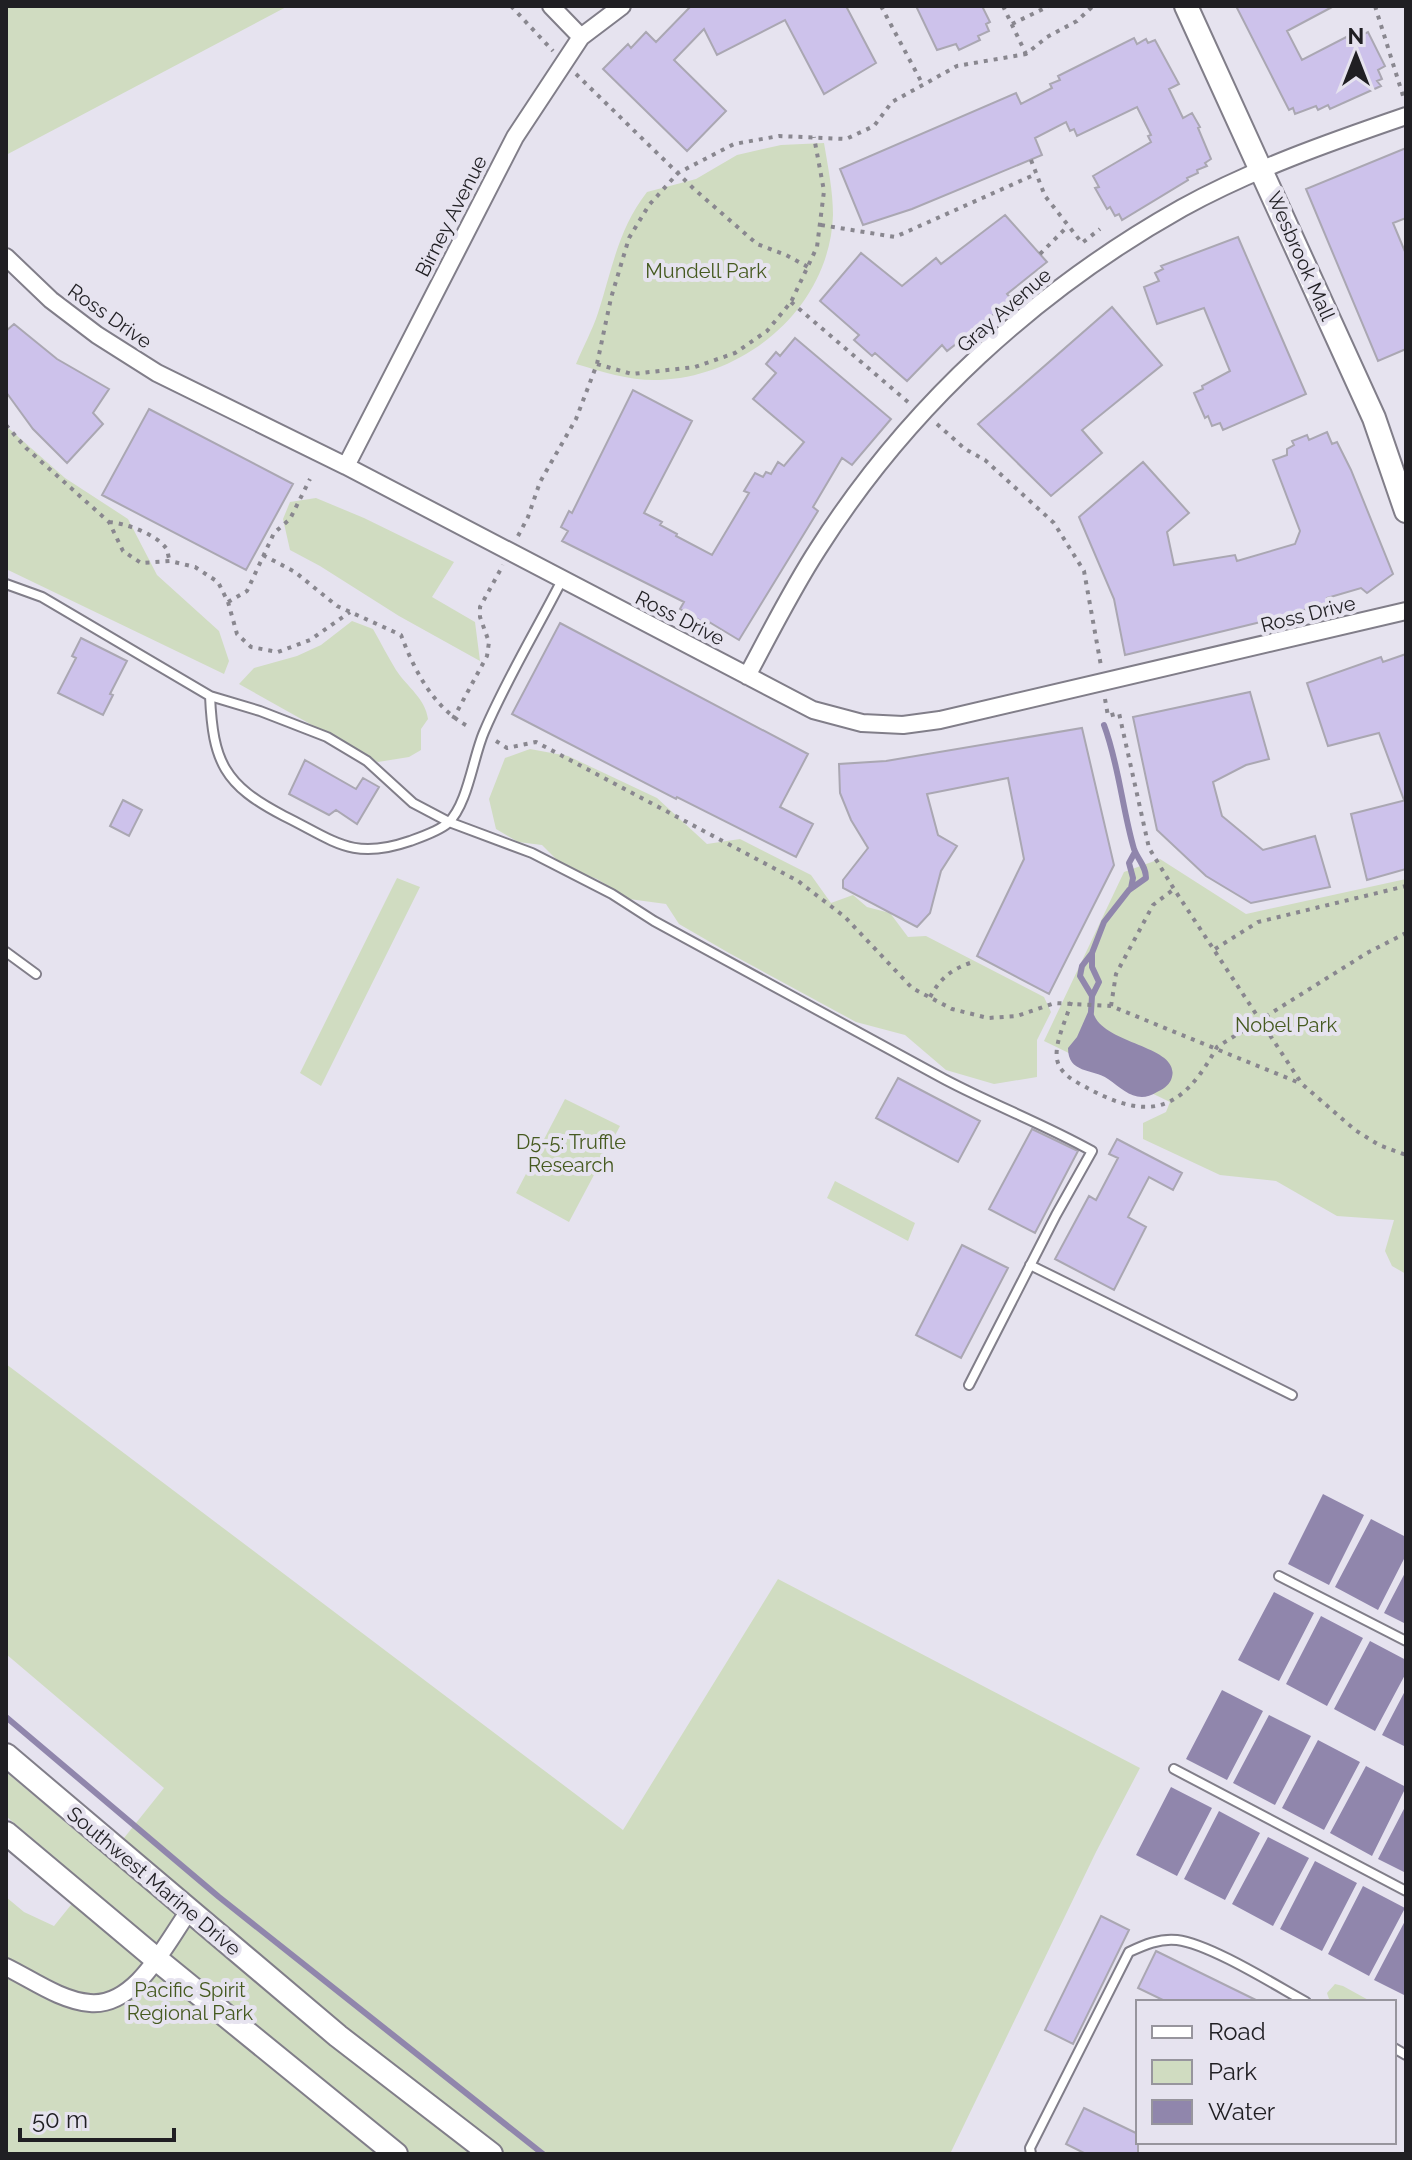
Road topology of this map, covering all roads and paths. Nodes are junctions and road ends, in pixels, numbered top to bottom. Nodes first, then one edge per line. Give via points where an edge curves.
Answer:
1 (511, 6) edge
2 (551, 6) edge
3 (622, 6) edge
4 (881, 6) edge
5 (1003, 6) edge
6 (1049, 6) edge
7 (1093, 6) edge
8 (1186, 6) edge
9 (1375, 6) edge
10 (1012, 24) junction
11 (581, 37) junction
12 (1026, 54) junction
13 (564, 61) junction
14 (923, 85) junction
15 (1406, 105) edge
16 (1406, 116) edge
17 (814, 137) junction
18 (1031, 160) dead end
19 (1262, 170) junction
20 (678, 173) junction
21 (1036, 174) junction
22 (821, 225) junction
23 (1068, 226) junction
24 (1100, 229) dead end
25 (1040, 254) dead end
26 (6, 257) edge
27 (808, 267) junction
28 (791, 302) junction
29 (597, 364) junction
30 (922, 414) junction
31 (6, 425) edge
32 (346, 466) junction
33 (310, 479) dead end
34 (1406, 511) edge
35 (109, 522) junction
36 (510, 553) junction
37 (263, 555) junction
38 (170, 561) junction
39 (562, 580) junction
40 (6, 584) edge
41 (228, 602) junction
42 (1406, 611) edge
43 (350, 612) junction
44 (747, 676) junction
45 (1102, 684) junction
46 (210, 696) junction
47 (453, 719) junction
48 (483, 734) junction
49 (449, 822) junction
50 (1406, 886) edge
51 (1174, 889) junction
52 (1406, 933) edge
53 (1215, 949) junction
54 (6, 952) edge
55 (970, 963) dead end
56 (36, 974) dead end
57 (930, 997) junction
58 (1071, 1002) junction
59 (1111, 1006) junction
60 (1261, 1021) junction
61 (1217, 1047) junction
62 (1302, 1084) junction
63 (1406, 1155) edge
64 (1030, 1265) junction
65 (969, 1385) dead end
66 (1292, 1395) dead end
67 (1279, 1576) dead end
68 (1406, 1641) edge
69 (6, 1755) edge
70 (1174, 1769) dead end
71 (6, 1833) edge
72 (1406, 1891) edge
73 (189, 1911) junction
74 (155, 1958) junction
75 (6, 1967) edge
76 (1302, 2000) edge
77 (396, 2154) edge
78 (491, 2154) edge
79 (1031, 2154) edge

1 - 13 path
2 - 11 street
3 - 11 street, Birney Avenue
4 - 14 path
5 - 10 path
6 - 10 path
7 - 12 path
8 - 19 main road, Wesbrook Mall
9 - 15 path
10 - 12 path
11 - 13 street, Birney Avenue
12 - 14 path via 957,66
13 - 20 path
13 - 32 street, Birney Avenue via 515,137
14 - 17 path via 892,102 874,126 846,139
16 - 19 street, Gray Avenue
17 - 20 path via 779,136 734,144
17 - 22 path via 824,191
18 - 21 path
19 - 30 street, Gray Avenue via 1184,207 1067,282 989,347
19 - 34 main road, Wesbrook Mall via 1374,418
20 - 27 path via 757,244
20 - 29 path via 629,238
21 - 22 path via 895,237
21 - 23 path
22 - 27 path
23 - 24 path via 1082,243
23 - 25 path
26 - 32 street, Ross Drive via 63,309 157,373
27 - 28 path
28 - 29 path via 767,331 735,353 695,367 632,374
28 - 30 path
29 - 36 path
30 - 44 street, Gray Avenue via 818,549
30 - 45 path via 985,460 1054,523 1084,571
31 - 35 path
32 - 36 street, Ross Drive
33 - 37 path via 290,519 274,533
35 - 38 path via 144,533 166,548
35 - 38 path via 123,551 141,563
36 - 39 street, Ross Drive
36 - 47 path via 480,607 487,656
37 - 41 path via 247,591
37 - 43 path
38 - 41 path via 195,567 218,582
39 - 44 street, Ross Drive
39 - 48 lane
40 - 46 lane via 42,597
41 - 43 path via 237,634 251,647 278,652 310,640
42 - 45 street, Ross Drive
43 - 47 path via 401,635 415,673
44 - 45 street, Ross Drive via 813,710 862,723 903,725
45 - 51 path via 1108,716 1119,713 1149,848
46 - 49 lane via 327,737 367,761 413,803
46 - 49 lane via 211,732 223,769 256,801 352,850 385,850
47 - 48 path
48 - 49 lane via 467,789
48 - 57 path via 507,748 536,742 798,881 845,917 912,988
49 - 64 lane via 532,853 945,1080 1092,1151
50 - 53 path via 1258,922
51 - 53 path
51 - 59 path via 1153,905 1116,974
52 - 60 path
53 - 60 path
54 - 56 lane
55 - 57 path via 951,970
57 - 58 path via 988,1018
58 - 59 path
58 - 61 path via 1058,1063 1081,1084 1134,1107 1160,1106 1178,1097
59 - 61 path
60 - 61 path
60 - 62 path
61 - 62 path
62 - 63 path via 1355,1130
64 - 65 lane
64 - 66 lane
67 - 68 lane
69 - 73 main road, Southwest Marine Drive
70 - 72 lane
71 - 74 main road
73 - 74 street
73 - 78 main road, Southwest Marine Drive
74 - 75 street via 134,1988 91,2004
74 - 77 main road
76 - 79 lane via 1203,1947 1177,1940 1150,1942 1129,1952

